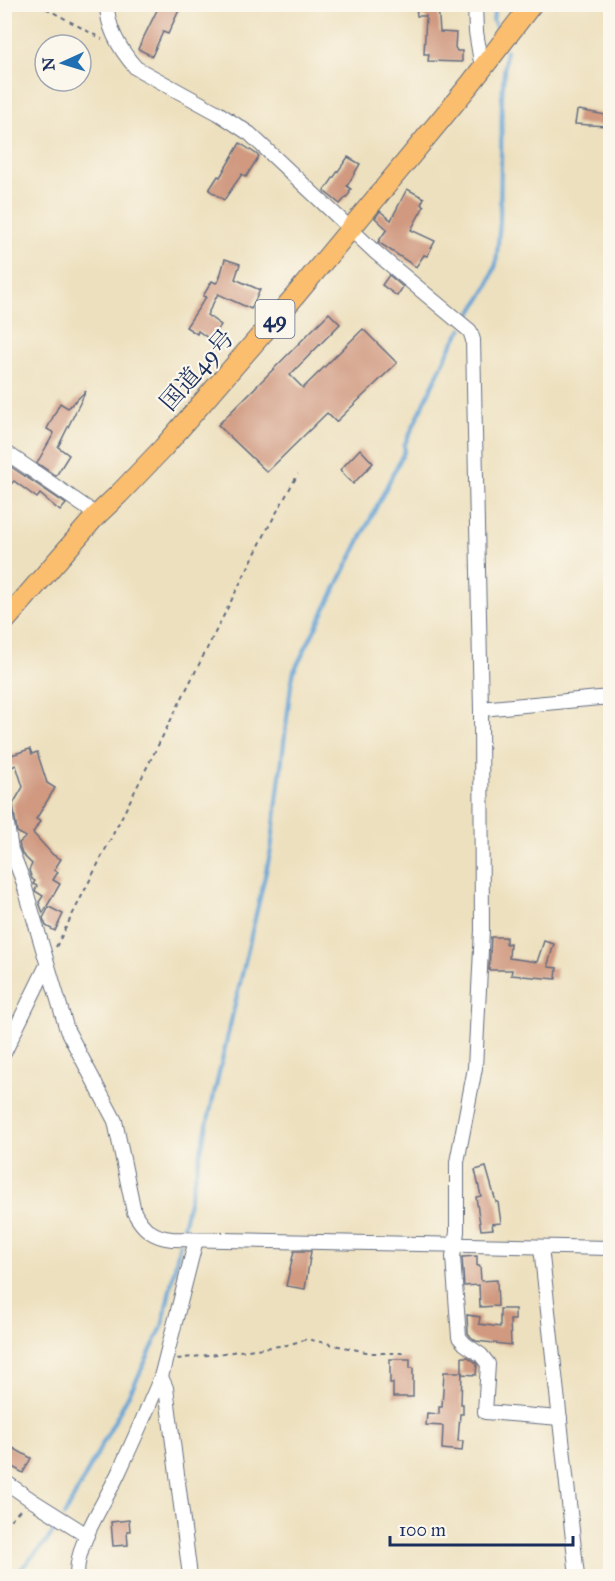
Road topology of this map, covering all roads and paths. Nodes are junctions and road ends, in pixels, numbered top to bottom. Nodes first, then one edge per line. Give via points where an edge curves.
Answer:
1 (38, 4) edge
2 (107, 4) edge
3 (475, 4) edge
4 (532, 4) edge
5 (118, 44) junction
6 (482, 68) junction
7 (351, 229) junction
8 (4, 451) edge
9 (298, 474) dead end
10 (95, 517) junction
11 (4, 622) edge
12 (610, 697) edge
13 (481, 709) junction
14 (4, 806) edge
15 (47, 965) junction
16 (4, 1053) edge
17 (196, 1240) junction
18 (455, 1244) junction
19 (541, 1247) junction
20 (610, 1248) edge
21 (404, 1353) dead end
22 (166, 1360) junction
23 (161, 1377) junction
24 (560, 1418) junction
25 (4, 1480) edge
26 (30, 1499) junction
27 (4, 1527) edge
28 (87, 1535) junction
29 (77, 1576) edge
30 (190, 1576) edge
31 (577, 1576) edge

1 - 5 path via 107,42
2 - 5 street
3 - 6 street
4 - 6 highway, 国道49号 / 49
5 - 7 street via 136,68 250,134
6 - 7 highway, 国道49号 / 49
7 - 10 highway, 国道49号 / 49 via 163,448
7 - 13 street via 470,331 473,340
8 - 10 street
9 - 15 path
10 - 11 highway, 国道49号 / 49
12 - 13 street
13 - 18 street via 482,930 475,1068 457,1162
14 - 15 street via 11,850
15 - 16 street
15 - 17 street via 67,1030 115,1121 138,1219 156,1236
17 - 18 street
17 - 22 street
18 - 19 street
18 - 24 street via 457,1328 462,1341 488,1364 484,1412
19 - 20 street
19 - 24 street
21 - 22 path via 371,1353 307,1339
22 - 23 street
23 - 28 street
23 - 30 street via 166,1388
24 - 31 street
25 - 26 street
26 - 27 path
26 - 28 street
28 - 29 street

